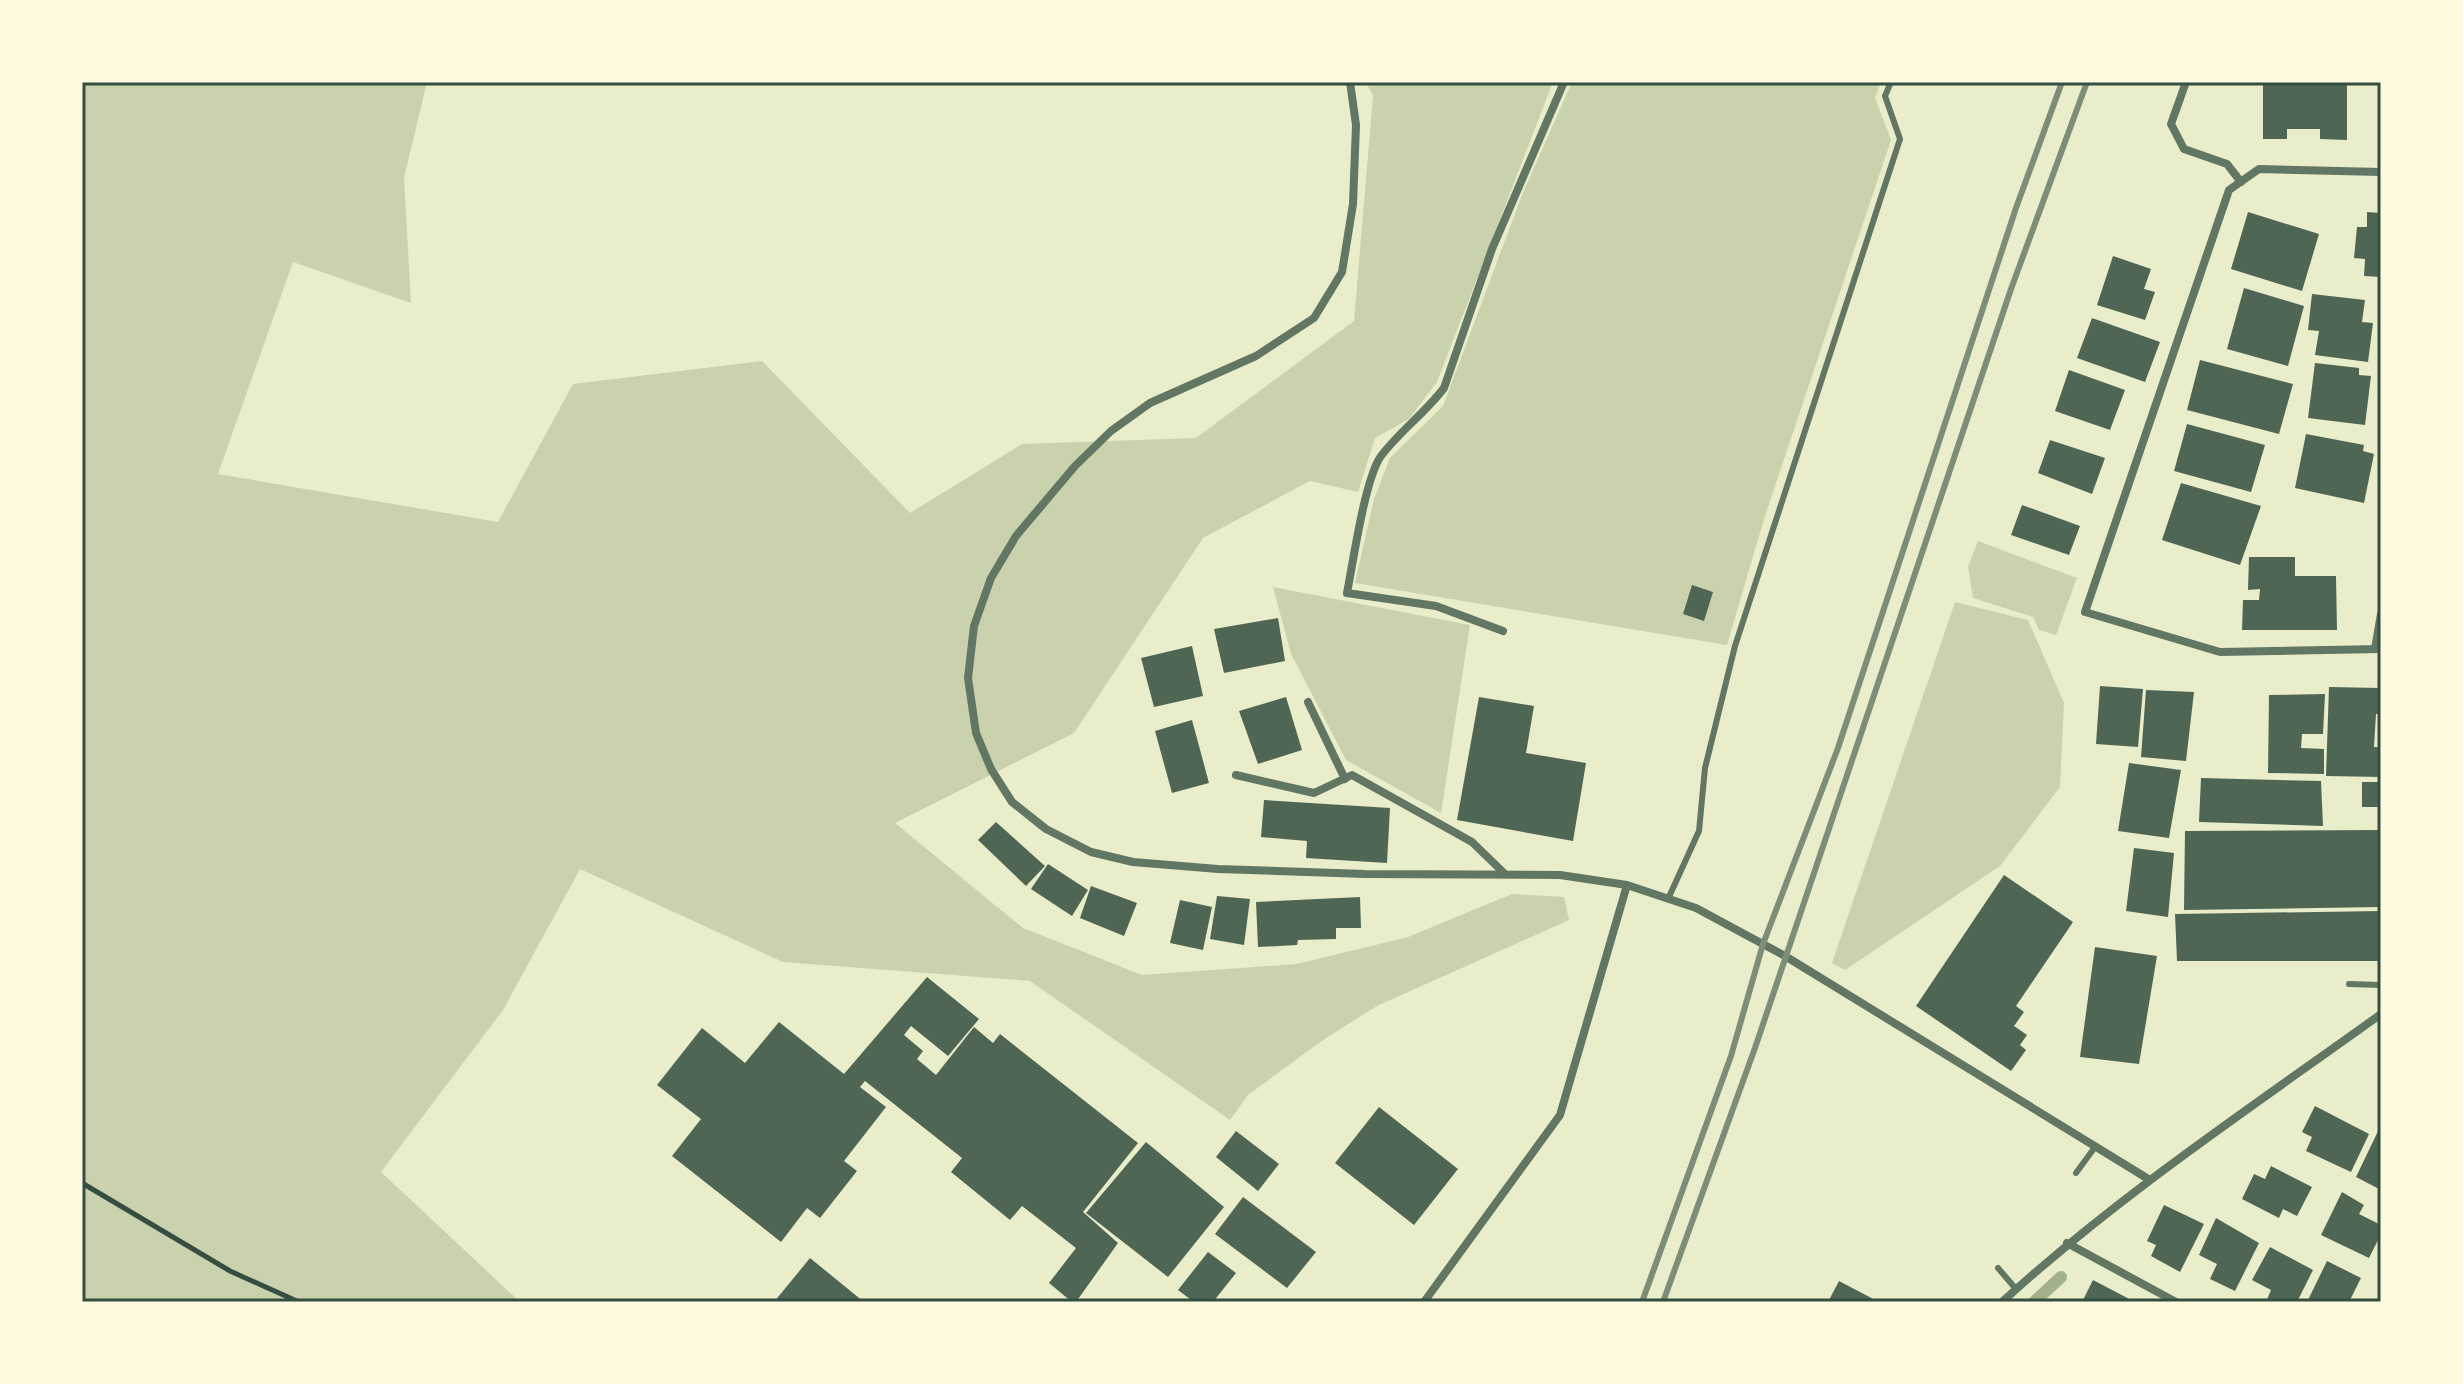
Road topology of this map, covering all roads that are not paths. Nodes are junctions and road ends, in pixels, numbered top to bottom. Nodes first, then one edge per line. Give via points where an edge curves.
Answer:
1 (1350, 82) edge
2 (1564, 82) edge
3 (1891, 82) edge
4 (2186, 82) edge
5 (2381, 172) edge
6 (2241, 182) junction
7 (2381, 614) edge
8 (1503, 631) dead end
9 (2378, 649) edge
10 (1308, 702) dead end
11 (1236, 775) dead end
12 (1345, 779) junction
13 (1506, 874) junction
14 (1627, 885) junction
15 (1668, 899) junction
16 (2349, 984) dead end
17 (2381, 985) edge
18 (2381, 1014) edge
19 (2095, 1147) junction
20 (2076, 1173) dead end
21 (2150, 1180) junction
22 (2067, 1243) junction
23 (1998, 1268) dead end
24 (2016, 1289) junction
25 (1424, 1302) edge
26 (2002, 1302) edge
27 (2176, 1302) edge

1 - 13 street via 1356,125 1353,204 1342,272 1314,318 1256,356 1150,403 1111,431 1016,536 991,578 974,626 968,678 976,733 1012,802 1046,829 1091,852 1133,862 1218,869
2 - 8 street via 1492,249 1444,388 1379,459 1347,593 1436,606
3 - 15 lane via 1885,96 1900,139 1735,646 1705,768 1699,831
4 - 6 street via 2171,124 2184,149 2227,164
5 - 6 street via 2259,169
6 - 9 street via 2229,190 2085,612 2220,652
7 - 9 street
10 - 12 street
11 - 12 street via 1314,793
12 - 13 street via 1352,775 1472,842
13 - 14 street
14 - 15 street
14 - 25 street via 1560,1115
15 - 19 street via 1696,908 1785,956
16 - 17 lane
18 - 21 street
19 - 20 lane
19 - 21 street
21 - 22 street
22 - 24 street
22 - 27 street
23 - 24 lane
24 - 26 street

